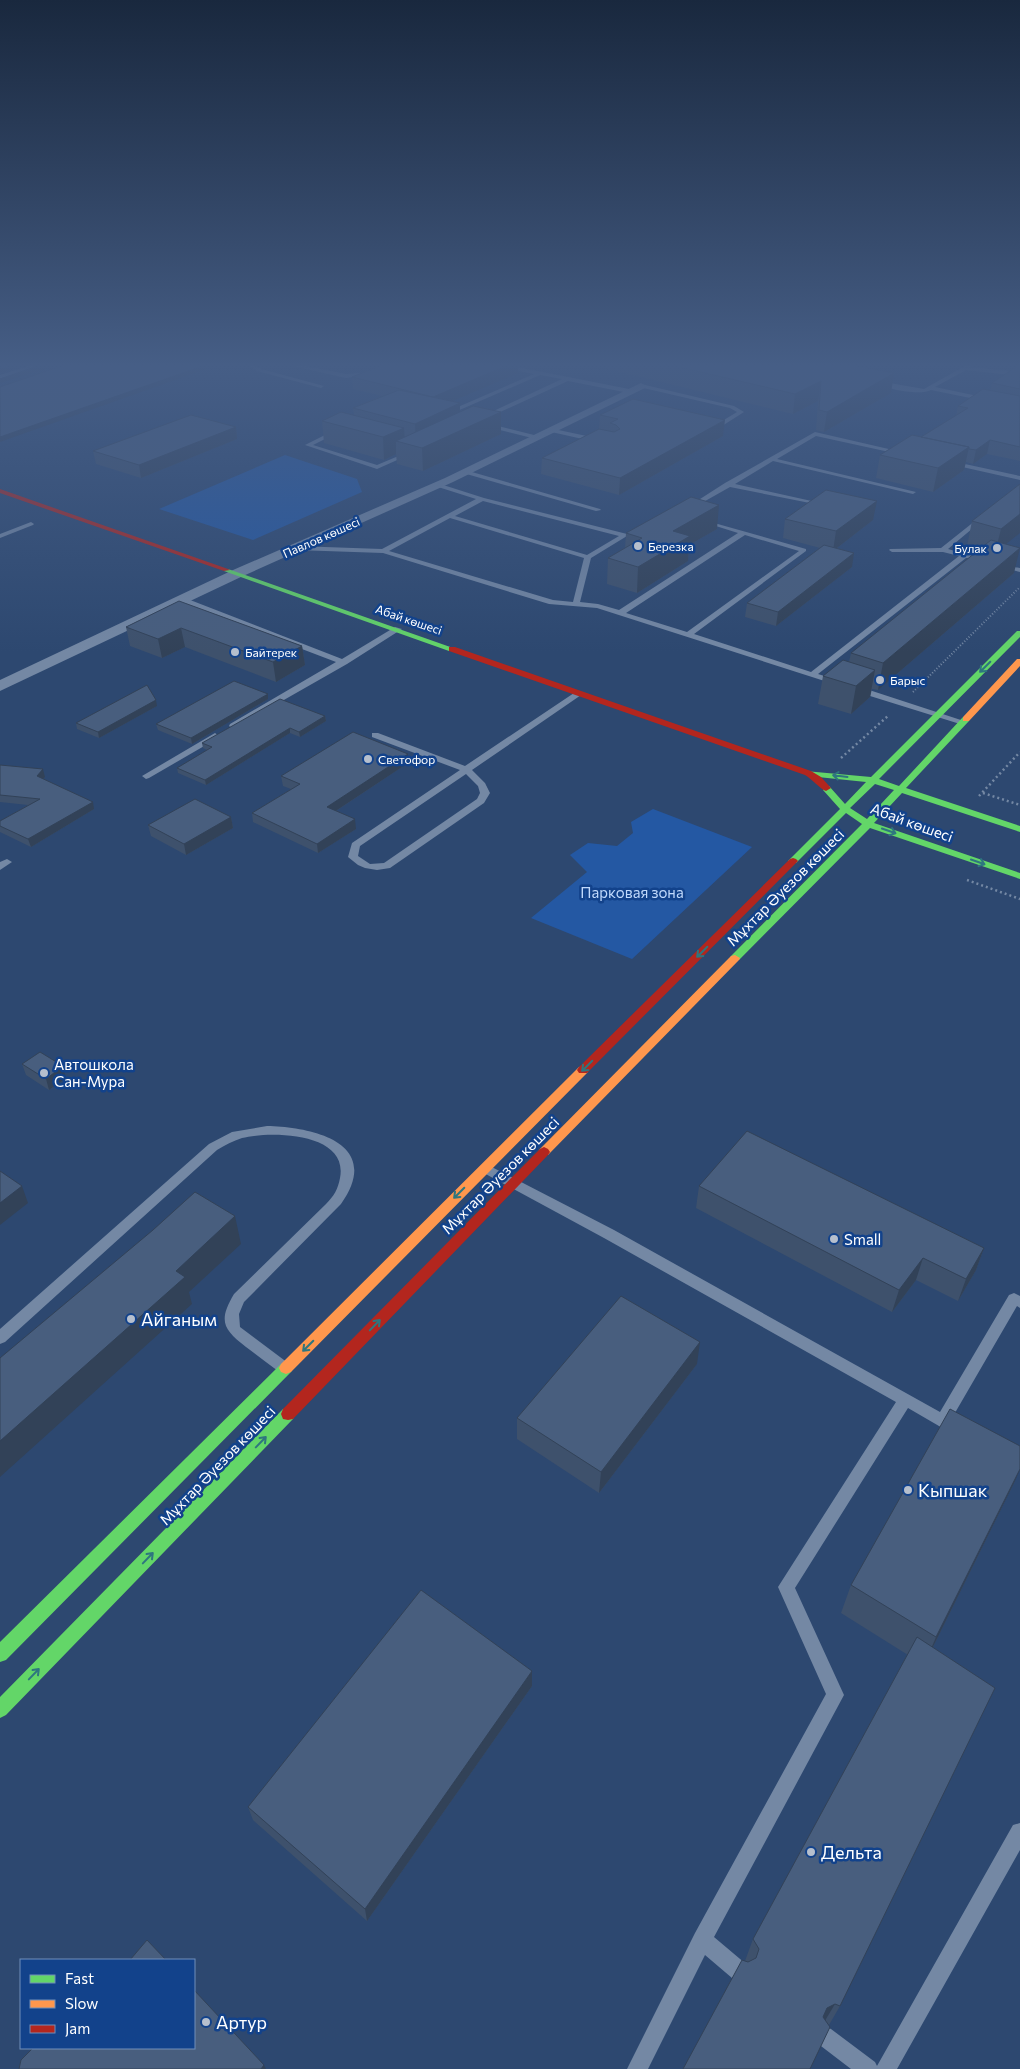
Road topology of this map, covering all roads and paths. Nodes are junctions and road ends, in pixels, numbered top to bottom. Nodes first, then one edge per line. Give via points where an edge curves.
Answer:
1 (353, 459) edge
2 (396, 459) edge
3 (492, 459) edge
4 (771, 459) joint
5 (942, 461) edge
6 (465, 472) junction
7 (1020, 478) edge
8 (727, 484) junction
9 (437, 486) junction
10 (0, 491) edge
11 (913, 492) edge
12 (482, 499) junction
13 (831, 507) edge
14 (598, 510) dead end
15 (989, 512) edge
16 (679, 514) edge
17 (450, 516) junction
18 (697, 519) edge
19 (31, 524) dead end
20 (634, 532) edge
21 (744, 532) junction
22 (625, 535) junction
23 (0, 536) edge
24 (296, 548) junction
25 (892, 550) dead end
26 (943, 550) junction
27 (383, 551) junction
28 (964, 556) junction
29 (588, 557) junction
30 (974, 558) edge
31 (992, 563) edge
32 (1020, 570) edge
33 (238, 573) junction
34 (1020, 588) edge
35 (182, 600) junction
36 (576, 604) junction
37 (620, 613) junction
38 (398, 629) junction
39 (1020, 633) edge
40 (688, 635) junction
41 (1020, 661) edge
42 (344, 662) junction
43 (812, 675) junction
44 (0, 686) edge
45 (580, 693) junction
46 (902, 703) junction
47 (938, 714) junction
48 (963, 722) junction
49 (375, 735) dead end
50 (1020, 752) edge
51 (467, 770) junction
52 (808, 773) junction
53 (824, 774) junction
54 (146, 776) dead end
55 (872, 780) junction
56 (899, 789) junction
57 (982, 792) junction
58 (1020, 805) edge
59 (845, 809) junction
60 (965, 810) junction
61 (868, 824) junction
62 (1020, 829) edge
63 (1020, 876) edge
64 (966, 880) dead end
65 (1020, 899) edge
66 (484, 1168) junction
67 (513, 1184) junction
68 (1018, 1296) edge
69 (0, 1338) edge
70 (285, 1368) junction
71 (905, 1400) junction
72 (943, 1420) junction
73 (968, 1435) edge
74 (0, 1654) edge
75 (0, 1709) edge
76 (1020, 1832) edge
77 (702, 1940) junction
78 (740, 1971) edge
79 (824, 2036) edge
80 (637, 2069) edge
81 (868, 2069) edge
82 (886, 2069) edge

1 - 2 lane via 378,466
3 - 6 street, Павлов көшесі
4 - 8 lane
4 - 11 lane
5 - 7 lane
6 - 9 street, Павлов көшесі
6 - 14 lane
8 - 13 lane
8 - 16 lane
9 - 12 lane
9 - 24 street, Павлов көшесі
10 - 33 main road, Абай көшесі
12 - 17 lane
12 - 22 lane
15 - 26 lane
17 - 27 lane
17 - 29 lane
18 - 21 lane
19 - 23 lane
20 - 22 lane
21 - 37 lane
21 - 40 lane via 804,550
22 - 29 lane
24 - 27 lane
24 - 33 street, Павлов көшесі
25 - 26 lane
26 - 28 lane
27 - 36 lane via 552,602
28 - 30 lane
28 - 43 lane
29 - 36 lane
31 - 32 lane
33 - 35 street, Павлов көшесі
33 - 38 main road, Абай көшесі
34 - 46 path
35 - 42 lane
35 - 44 street, Павлов көшесі
36 - 37 lane
37 - 40 lane
38 - 42 lane
38 - 45 main road, Абай көшесі
39 -> 47 main road, Мұхтар Әуезов көшесі
40 - 43 lane
41 - 48 main road, Мұхтар Әуезов көшесі
42 - 54 lane
43 - 46 lane
45 - 51 lane
45 - 52 main road, Абай көшесі
46 - 47 lane
46 - 53 path
47 - 48 lane
47 - 55 main road, Мұхтар Әуезов көшесі
48 - 56 main road, Мұхтар Әуезов көшесі
49 - 51 lane
50 - 57 path
51 - 51 lane via 355,845 354,857 362,865 374,868 387,866 481,801 485,793 482,785
52 - 53 main road, Абай көшесі
52 - 59 main road, Абай көшесі via 818,779
55 -> 53 main road, Абай көшесі
55 - 56 main road, Абай көшесі
55 - 59 main road, Мұхтар Әуезов көшесі
56 - 60 main road, Абай көшесі
56 - 61 main road, Мұхтар Әуезов көшесі
57 - 58 path
57 - 60 path
59 - 61 main road, Абай көшесі
59 -> 66 main road, Мұхтар Әуезов көшесі
60 - 62 main road, Абай көшесі
61 -> 63 main road, Абай көшесі
61 - 67 main road, Мұхтар Әуезов көшесі
64 - 65 path
66 - 67 lane
66 -> 70 main road, Мұхтар Әуезов көшесі
67 - 71 lane via 609,1234
75 -> 67 main road, Мұхтар Әуезов көшесі
68 - 72 lane
69 - 70 lane via 213,1147 230,1137 251,1132 295,1131 327,1141 346,1158 348,1168 344,1188 298,1243 238,1298 233,1306 231,1324 235,1331
70 - 74 main road, Мұхтар Әуезов көшесі
71 - 72 lane
71 - 77 lane via 786,1587 835,1695
72 - 73 lane
76 - 82 lane
77 - 78 lane
77 - 80 lane
79 - 81 lane

